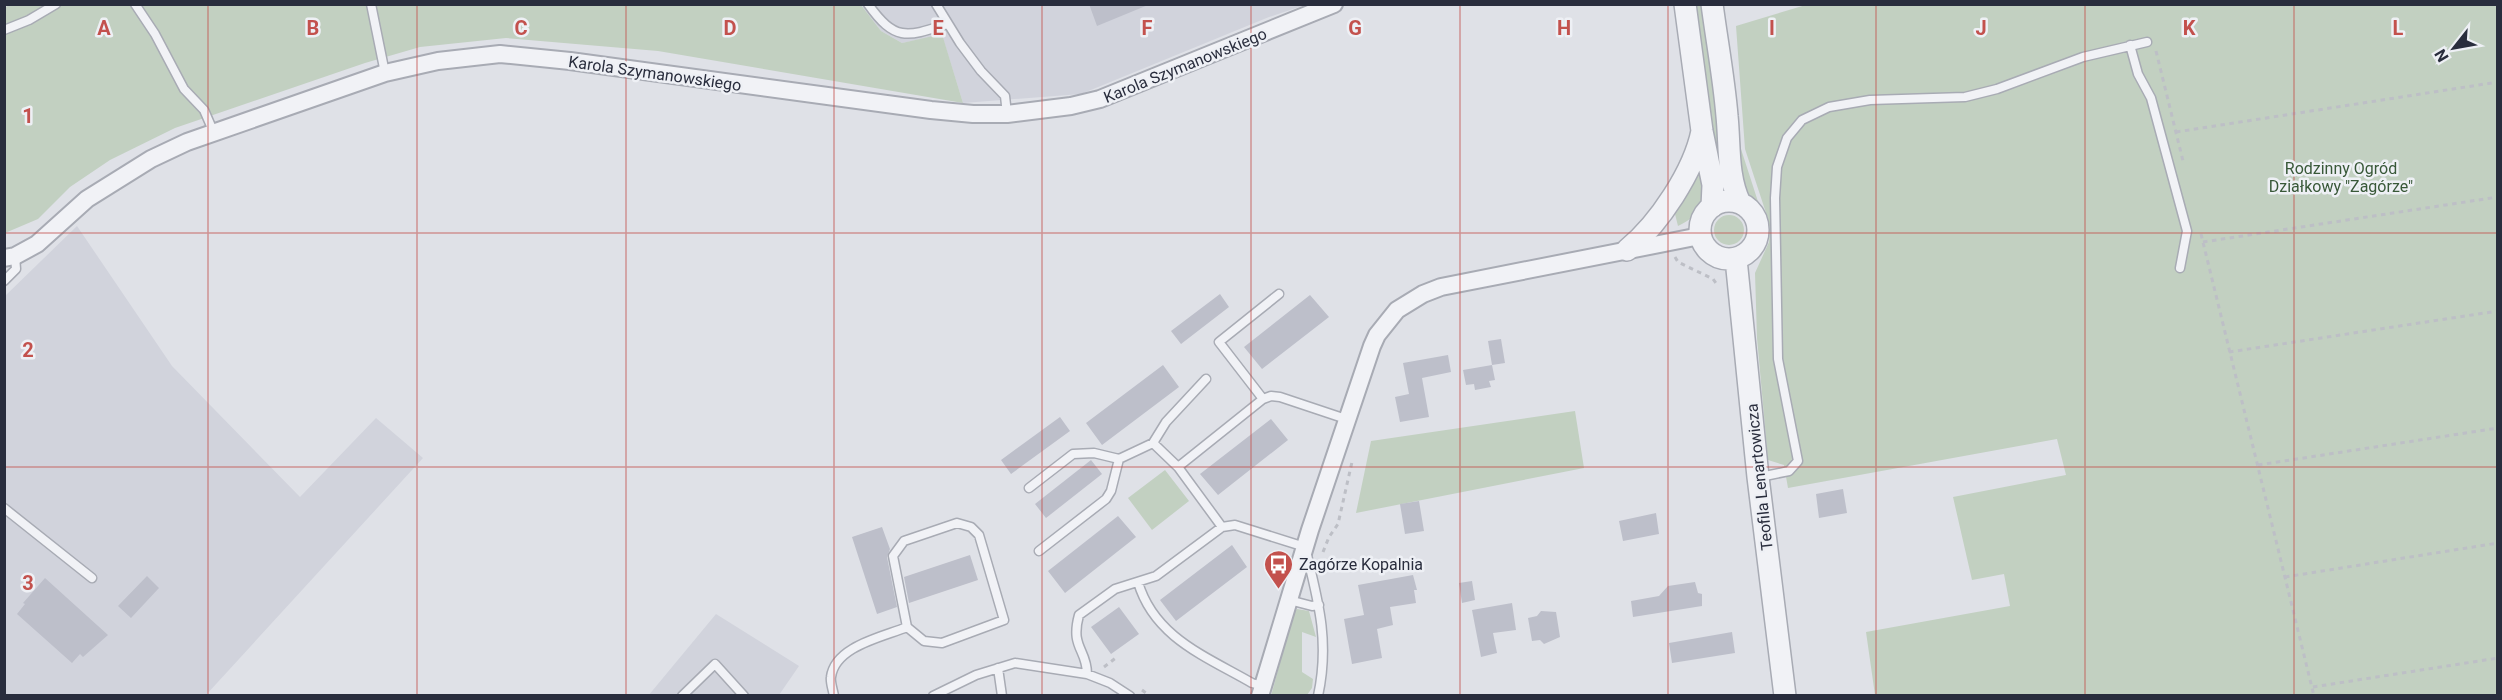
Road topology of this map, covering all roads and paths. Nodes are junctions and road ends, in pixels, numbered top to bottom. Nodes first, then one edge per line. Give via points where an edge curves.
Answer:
1 (56, 4) edge
2 (135, 4) edge
3 (371, 4) edge
4 (868, 4) edge
5 (936, 4) edge
6 (1334, 4) edge
7 (1685, 4) edge
8 (1712, 4) edge
9 (947, 24) junction
10 (4, 30) edge
11 (2147, 42) joint
12 (2130, 45) junction
13 (385, 73) junction
14 (2498, 81) edge
15 (1007, 114) junction
16 (1702, 130) junction
17 (2176, 132) junction
18 (214, 133) junction
19 (2184, 165) dead end
20 (2498, 197) edge
21 (1740, 203) junction
22 (1712, 207) junction
23 (2200, 231) dead end
24 (1700, 236) junction
25 (2203, 242) junction
26 (1628, 250) junction
27 (1675, 255) dead end
28 (10, 257) edge
29 (1736, 259) junction
30 (2180, 268) dead end
31 (4, 280) edge
32 (1719, 288) dead end
33 (1279, 294) dead end
34 (2498, 312) edge
35 (2229, 352) junction
36 (1206, 379) dead end
37 (1263, 399) junction
38 (1346, 419) junction
39 (2498, 428) edge
40 (1153, 443) junction
41 (1354, 456) dead end
42 (1119, 459) junction
43 (2258, 465) junction
44 (1178, 467) junction
45 (1758, 477) junction
46 (1029, 488) dead end
47 (4, 508) edge
48 (1222, 527) junction
49 (2498, 543) edge
50 (1305, 547) junction
51 (1038, 551) dead end
52 (1320, 558) dead end
53 (2285, 577) junction
54 (92, 578) dead end
55 (1138, 582) junction
56 (1289, 600) junction
57 (1319, 605) junction
58 (907, 627) junction
59 (1117, 657) dead end
60 (2498, 658) edge
61 (998, 668) junction
62 (1103, 668) dead end
63 (1087, 674) junction
64 (2313, 687) junction
65 (1262, 691) edge
66 (682, 696) edge
67 (744, 696) edge
68 (834, 696) edge
69 (933, 696) edge
70 (1002, 696) edge
71 (1130, 696) edge
72 (1318, 696) edge
73 (1785, 696) edge
74 (2314, 696) edge

1 - 10 lane via 29,21
2 - 18 lane via 184,89 204,110
3 - 13 lane
4 - 9 lane via 882,24 902,35
5 - 9 lane
6 - 15 street, Karola Szymanowskiego via 1109,97
7 - 16 street
8 - 21 street via 1732,182
9 - 15 lane via 981,71 1005,96
11 - 12 lane
11 - 17 path via 2153,40
12 - 30 lane via 2138,74 2151,98 2187,231
12 - 45 lane via 1965,97 1870,100 1829,107 1802,120 1787,138 1777,167 1775,198 1778,359 1798,461 1789,471
13 - 15 street, Karola Szymanowskiego via 438,61 500,54 931,110
13 - 18 street, Karola Szymanowskiego
14 - 17 path
16 - 22 street via 1713,184
16 - 26 street via 1690,168 1651,226
17 - 19 path
18 - 28 street, Karola Szymanowskiego via 152,159 87,199 37,244
20 - 25 path
21 - 22 street via 1723,202
21 - 29 street via 1756,219 1757,234 1750,250
22 - 24 street via 1700,224
23 - 25 path
24 - 26 street
24 - 29 street via 1716,257
25 - 35 path
26 - 38 street via 1441,287 1410,301 1377,334
27 - 32 path via 1678,262 1713,279
28 - 31 lane via 15,268
29 - 45 street, Teofila Lenartowicza
33 - 37 lane via 1219,342
34 - 35 path
35 - 43 path
36 - 40 lane via 1166,422
37 - 38 lane via 1280,397
37 - 44 lane
38 - 50 street
39 - 43 path
40 - 42 lane
40 - 44 lane
41 - 52 path via 1338,524
42 - 46 lane via 1094,453 1074,454
42 - 51 lane via 1106,499
43 - 53 path
44 - 48 lane
45 - 73 street, Teofila Lenartowicza
47 - 54 lane
48 - 50 lane via 1234,525
48 - 55 lane via 1156,576
49 - 53 path
50 - 56 street
50 - 57 lane
53 - 64 path
55 - 63 lane via 1115,589 1079,615 1076,639 1087,663
55 - 65 lane via 1148,605 1176,640
56 - 57 lane
56 - 65 street
57 - 72 lane via 1324,643
58 - 58 lane via 924,641 942,643 1004,620 979,535 970,527 957,523 904,541 893,556
58 - 68 lane via 850,650 836,663 830,678
59 - 62 path
60 - 64 path
61 - 63 lane via 1015,663
61 - 69 lane
61 - 70 lane
63 - 71 lane
64 - 74 path
66 - 67 lane via 715,664

